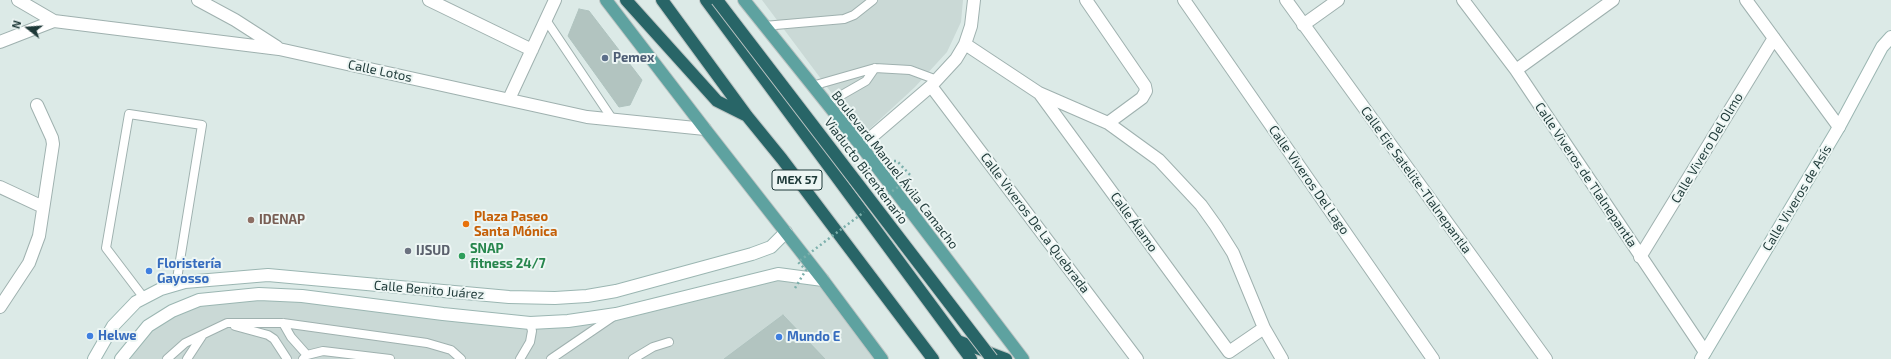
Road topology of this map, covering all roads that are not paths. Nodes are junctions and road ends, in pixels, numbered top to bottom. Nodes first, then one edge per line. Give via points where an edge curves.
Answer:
1 (18, 0) edge
2 (198, 0) edge
3 (429, 0) edge
4 (555, 0) edge
5 (606, 0) edge
6 (626, 0) edge
7 (662, 0) edge
8 (706, 0) edge
9 (718, 0) edge
10 (744, 0) edge
11 (872, 0) edge
12 (974, 0) edge
13 (1086, 0) edge
14 (1184, 0) edge
15 (1286, 0) edge
16 (1338, 0) edge
17 (1613, 0) edge
18 (1746, 0) edge
19 (1465, 1) edge
20 (546, 20) junction
21 (722, 21) junction
22 (54, 22) junction
23 (1303, 25) junction
24 (764, 26) junction
25 (1891, 37) edge
26 (1774, 38) junction
27 (0, 42) edge
28 (965, 44) junction
29 (279, 49) junction
30 (532, 50) junction
31 (875, 68) junction
32 (1516, 70) junction
33 (934, 83) junction
34 (812, 86) junction
35 (1039, 93) junction
36 (509, 99) junction
37 (826, 104) junction
38 (37, 105) dead end
39 (747, 116) junction
40 (613, 120) junction
41 (1108, 123) junction
42 (1839, 127) junction
43 (705, 129) junction
44 (861, 146) junction
45 (0, 187) edge
46 (43, 207) junction
47 (786, 232) junction
48 (1640, 257) junction
49 (823, 280) junction
50 (176, 285) junction
51 (616, 291) junction
52 (4, 293) edge
53 (144, 298) junction
54 (0, 308) edge
55 (616, 314) junction
56 (228, 323) junction
57 (283, 323) junction
58 (530, 323) junction
59 (1264, 328) junction
60 (202, 335) junction
61 (958, 341) junction
62 (669, 342) dead end
63 (1703, 355) edge
64 (305, 357) edge
65 (94, 359) edge
66 (121, 359) edge
67 (167, 359) edge
68 (187, 359) edge
69 (287, 359) edge
70 (390, 359) edge
71 (461, 359) edge
72 (520, 359) edge
73 (551, 359) edge
74 (633, 359) edge
75 (882, 359) edge
76 (933, 359) edge
77 (971, 359) edge
78 (992, 359) edge
79 (1006, 359) edge
80 (1023, 359) edge
81 (1138, 359) edge
82 (1282, 359) edge
83 (1433, 359) edge
84 (1546, 359) edge

1 - 22 street, Calle Lotos
2 - 29 street via 236,20
3 - 30 street
4 - 20 street
5 - 43 main road
6 - 39 highway via 717,101
7 - 39 highway, MEX 57
8 - 21 highway, MEX 57
9 - 21 highway
9 - 78 highway, Viaducto Bicentenario, bridge
10 - 24 main road, Boulevard Manuel Ávila Camacho
11 - 24 lane via 854,15 844,19
12 - 28 street via 971,26
13 - 41 street via 1146,91 1142,98
14 - 83 street, Calle Viveros Del Lago
15 - 23 street, Calle Eje Satelite-Tlalnepantla
16 - 23 street
17 - 32 street
18 - 26 street
19 - 32 street, Calle Viveros de Tlalnepantla
20 - 30 street
20 - 40 lane
21 - 61 highway, MEX 57
22 - 27 street, Calle Lotos
22 - 29 street, Calle Lotos
23 - 84 street, Calle Eje Satelite-Tlalnepantla
24 - 34 main road, Boulevard Manuel Ávila Camacho
25 - 42 street, Calle Viveros de Asís via 1882,48
26 - 42 street
26 - 48 street, Calle Vivero Del Olmo
28 - 33 street via 956,59
28 - 35 street
29 - 36 street, Calle Lotos
30 - 36 street
31 - 33 lane via 910,70
31 - 34 lane
31 - 37 lane via 866,81
32 - 48 street, Calle Viveros de Tlalnepantla
33 - 44 street
33 - 81 street, Calle Viveros De La Quebrada
34 - 37 main road, Boulevard Manuel Ávila Camacho
35 - 41 street
35 - 59 street, Calle Álamo via 1229,352
36 - 40 street, Calle Lotos via 587,117
37 - 44 main road, Boulevard Manuel Ávila Camacho
38 - 46 street via 53,144
39 - 76 highway, MEX 57
40 - 43 street, Calle Lotos
41 - 59 street via 1159,160 1201,205 1232,253
42 - 63 street, Calle Viveros de Asís
43 - 47 main road
44 - 80 main road, Boulevard Manuel Ávila Camacho
45 - 46 street
46 - 52 street via 35,250 19,278
47 - 49 main road
47 - 51 street, Calle Benito Juárez via 771,247 752,254
48 - 63 street, Calle Viveros de Tlalnepantla
49 - 55 street, Calle Benito Juárez via 778,274
49 - 75 main road
50 - 51 street, Calle Benito Juárez via 268,274 509,297 555,298
50 - 53 street, Calle Benito Juárez via 160,289
50 - 53 lane via 202,125 128,114 106,248
51 - 55 street
52 - 54 street
53 - 65 street, Calle Benito Juárez via 136,302 113,326
55 - 58 street, Calle Benito Juárez
55 - 73 lane
56 - 57 lane
56 - 60 lane
56 - 69 lane via 268,335 274,339
57 - 64 lane
57 - 71 lane via 427,343 450,350
58 - 66 street, Calle Benito Juárez via 302,296 259,294 199,300 172,311 148,326
58 - 72 lane via 530,342
59 - 82 street
60 - 67 lane via 185,343
60 - 68 lane
61 - 77 highway, MEX 57
61 - 79 highway
62 - 74 lane via 653,347
64 - 70 lane via 324,351

